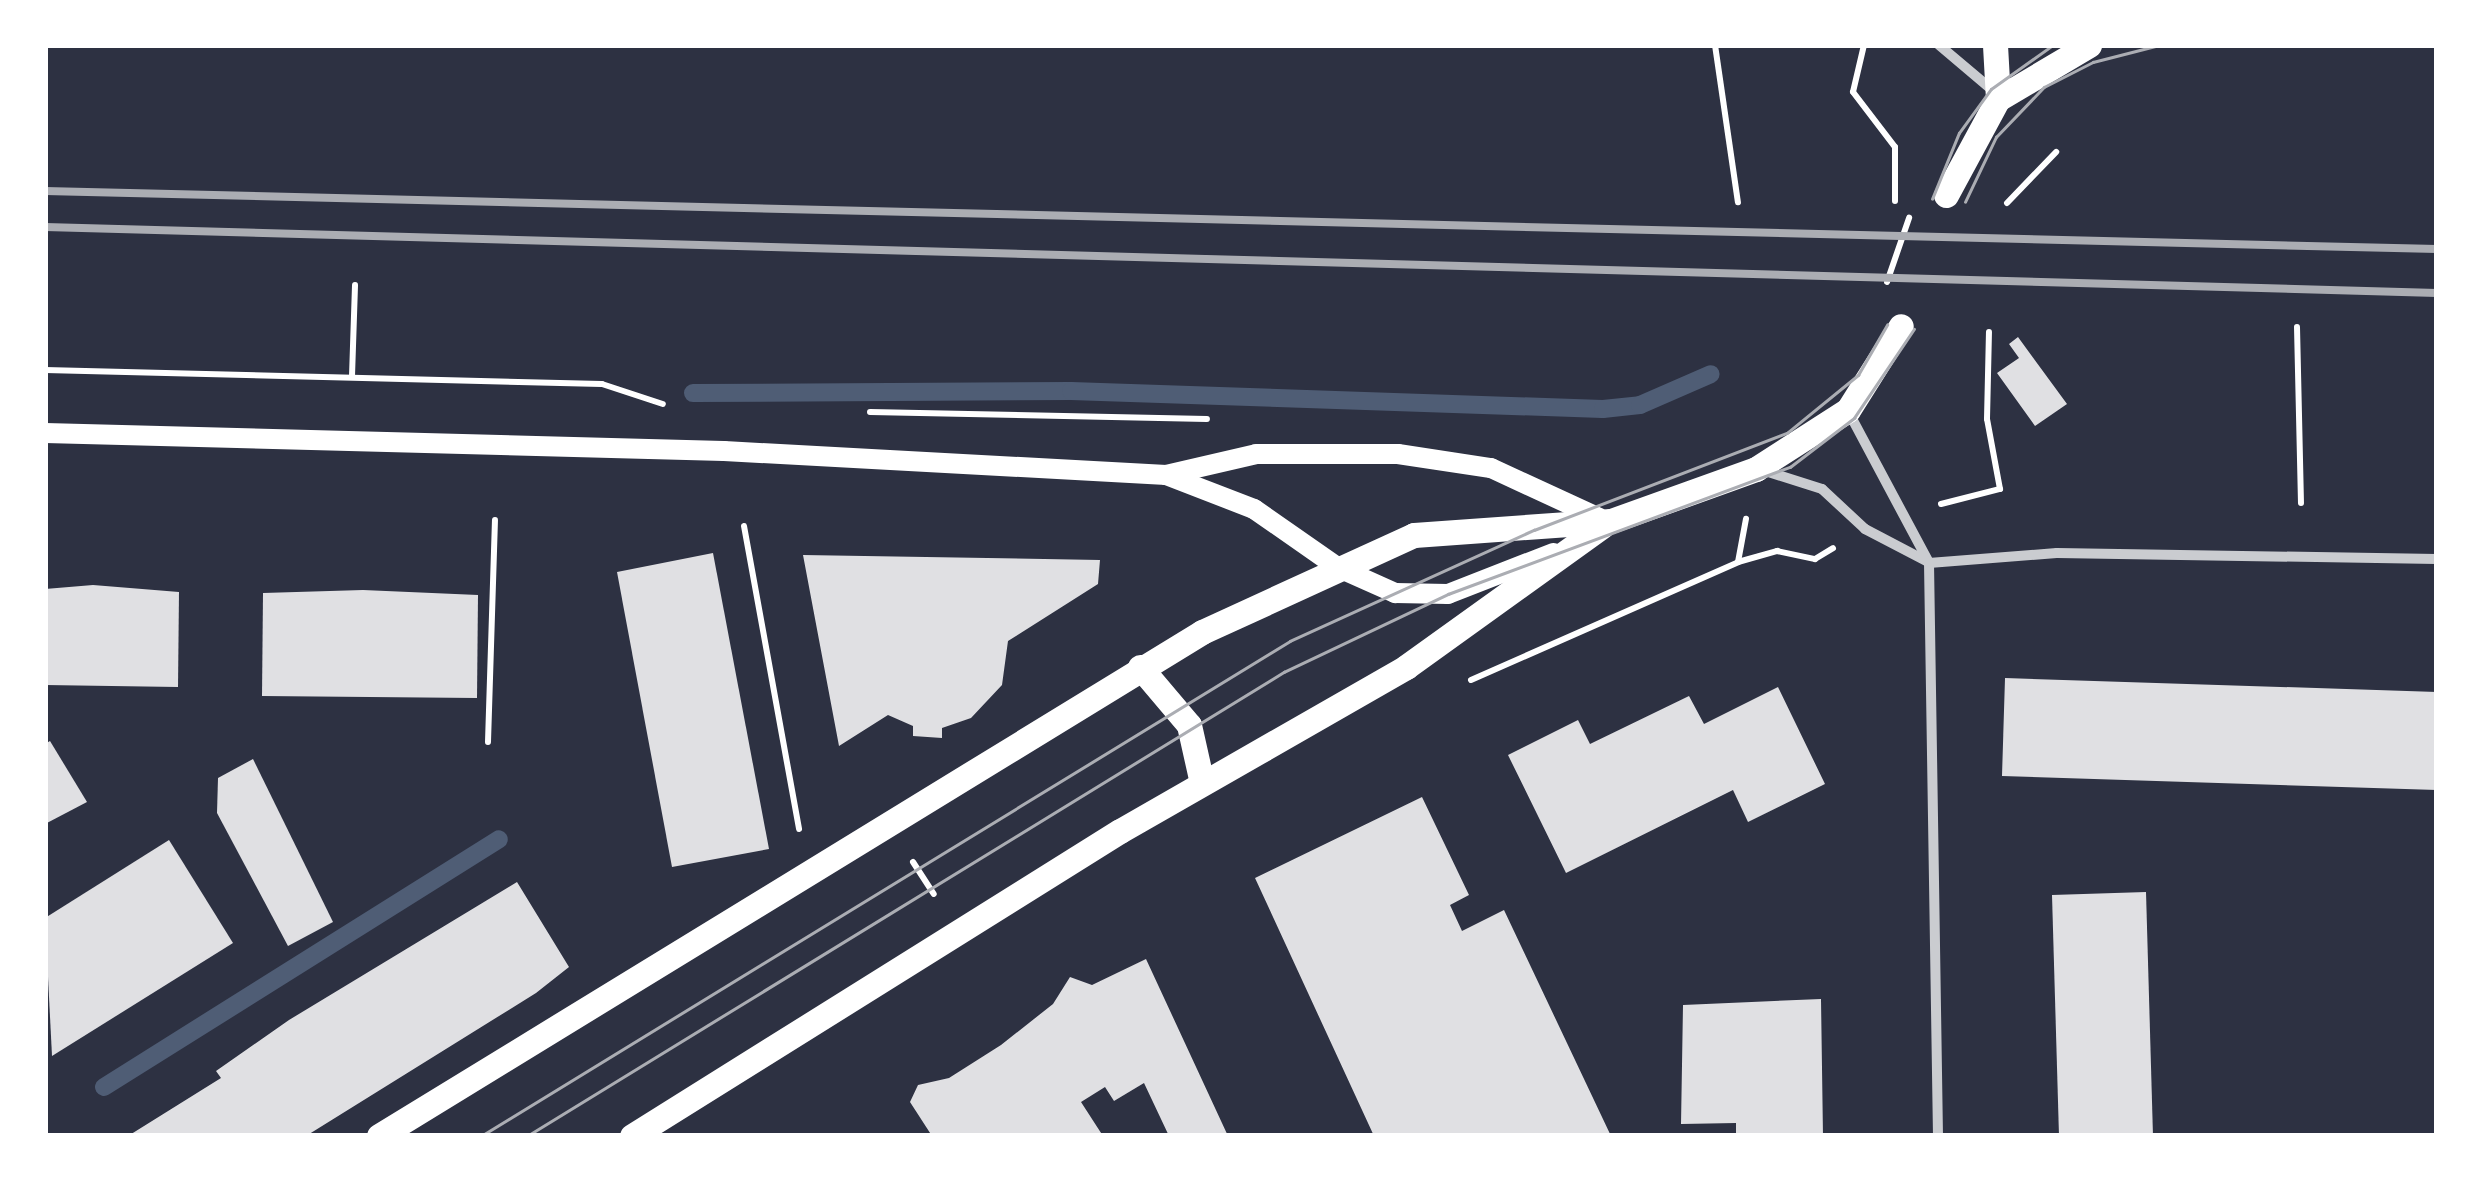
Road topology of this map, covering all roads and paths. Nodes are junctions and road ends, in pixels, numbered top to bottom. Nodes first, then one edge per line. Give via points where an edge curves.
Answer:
1 (1715, 45) edge
2 (1864, 45) edge
3 (1939, 45) edge
4 (1995, 45) edge
5 (2088, 45) edge
6 (1995, 94) junction
7 (2056, 152) dead end
8 (1946, 196) dead end
9 (1915, 200) dead end
10 (1738, 202) dead end
11 (1895, 202) dead end
12 (2007, 202) dead end
13 (355, 285) dead end
14 (1880, 302) dead end
15 (1900, 326) dead end
16 (2297, 327) dead end
17 (1989, 332) dead end
18 (45, 370) edge
19 (352, 376) junction
20 (676, 408) dead end
21 (1848, 410) junction
22 (852, 412) dead end
23 (1223, 419) dead end
24 (45, 432) edge
25 (1756, 469) junction
26 (1166, 474) junction
27 (2301, 503) dead end
28 (1906, 513) junction
29 (495, 520) dead end
30 (1610, 521) junction
31 (744, 526) dead end
32 (1865, 529) junction
33 (1569, 546) junction
34 (2437, 558) edge
35 (1928, 563) junction
36 (1337, 567) junction
37 (1140, 667) junction
38 (1458, 686) dead end
39 (488, 742) dead end
40 (1202, 783) junction
41 (887, 821) junction
42 (803, 840) dead end
43 (958, 931) junction
44 (379, 1136) edge
45 (632, 1136) edge
46 (1938, 1136) edge

1 - 10 path
2 - 11 path via 1853,92 1895,147
3 - 6 street
4 - 6 main road
5 - 6 main road
6 - 8 main road
7 - 12 path
9 - 14 path
13 - 19 path
15 - 21 main road
16 - 27 path
17 - 28 path via 1987,419 2000,489
18 - 19 path
19 - 20 path via 602,384
21 - 25 main road
21 - 28 street
22 - 23 path
24 - 26 main road via 664,448
25 - 30 main road
25 - 32 street via 1822,490
26 - 30 main road via 1256,454 1398,454 1491,468
26 - 36 main road via 1254,510
28 - 35 street
29 - 39 path
30 - 33 main road
30 - 36 main road via 1414,535
31 - 42 path
32 - 35 street
32 - 38 path via 1815,559 1777,550 1738,562
33 - 36 main road via 1448,594 1395,593
33 - 40 main road via 1406,668
34 - 35 street via 2058,552
35 - 46 street
36 - 37 main road
37 - 40 main road via 1190,725
37 - 41 main road
40 - 43 main road
41 - 43 path
41 - 44 main road
43 - 45 main road

